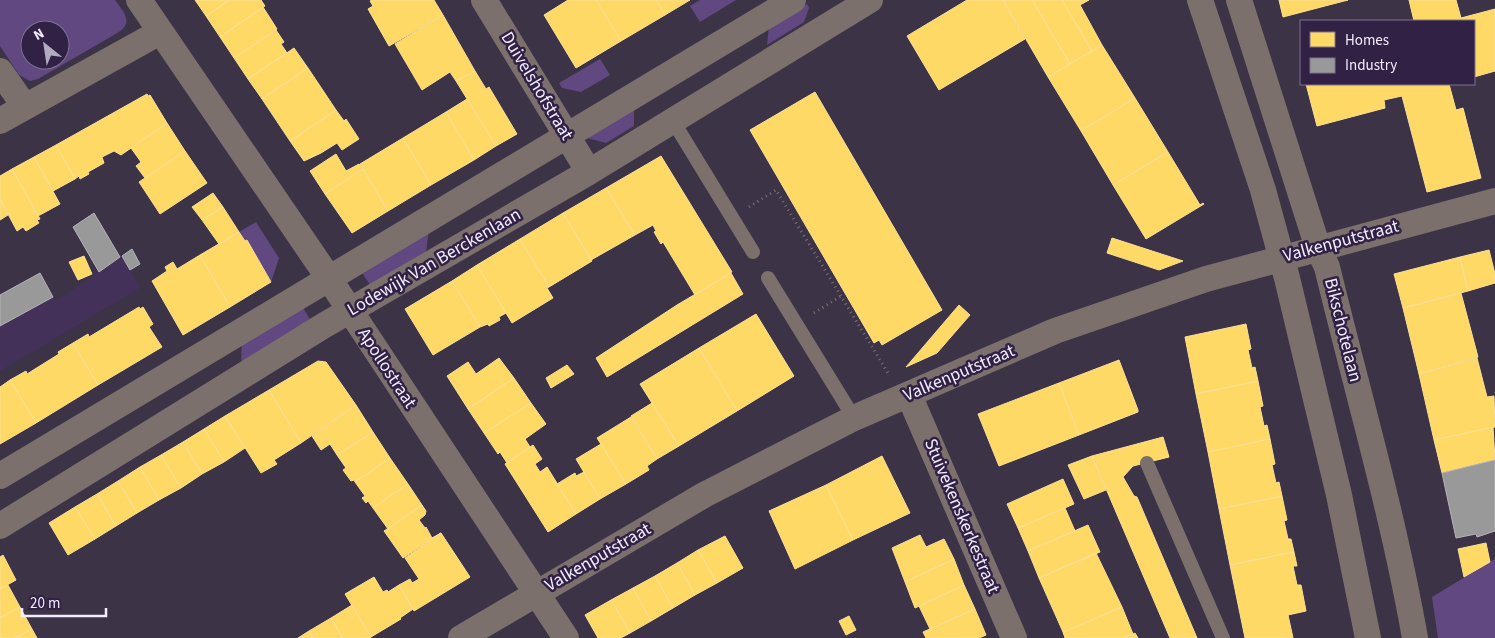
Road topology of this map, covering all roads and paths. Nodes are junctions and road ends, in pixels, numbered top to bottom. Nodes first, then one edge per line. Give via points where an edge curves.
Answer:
1 (139, 0) edge
2 (484, 0) edge
3 (793, 0) edge
4 (870, 0) edge
5 (1200, 0) edge
6 (1239, 0) edge
7 (839, 8) edge
8 (160, 32) junction
9 (0, 72) edge
10 (25, 107) junction
11 (0, 121) edge
12 (673, 121) junction
13 (567, 136) junction
14 (589, 172) junction
15 (1495, 200) edge
16 (732, 218) junction
17 (1318, 248) junction
18 (753, 252) dead end
19 (1281, 257) junction
20 (328, 277) junction
21 (768, 278) dead end
22 (841, 296) junction
23 (350, 310) junction
24 (796, 324) junction
25 (900, 387) junction
26 (854, 418) junction
27 (1147, 463) dead end
28 (0, 476) edge
29 (0, 526) edge
30 (536, 593) junction
31 (461, 638) edge
32 (566, 638) edge
33 (1014, 638) edge
34 (1223, 638) edge
35 (1368, 638) edge
36 (1415, 638) edge

1 - 8 street, Apollostraat
2 - 13 street, Duivelshofstraat
3 - 13 street
4 - 7 street, Lodewijk Van Berckenlaan
5 - 19 street via 1263,190
6 - 17 street, Bikschotelaan
7 - 12 street, Lodewijk Van Berckenlaan
8 - 10 street
8 - 20 street, Apollostraat
9 - 10 street
10 - 11 street
12 - 14 street, Lodewijk Van Berckenlaan
12 - 16 lane
13 - 14 street, Duivelshofstraat
13 - 20 street
14 - 23 street, Lodewijk Van Berckenlaan
15 - 17 street, Valkenputstraat
16 - 18 lane
16 - 22 path via 776,190
17 - 19 street, Valkenputstraat
17 - 36 street, Bikschotelaan via 1327,267 1382,485
19 - 25 street, Valkenputstraat via 1206,278
19 - 35 street via 1339,495
20 - 23 street, Apollostraat
20 - 28 street
21 - 24 lane
22 - 24 path
22 - 25 path
23 - 29 street, Lodewijk Van Berckenlaan
23 - 30 street, Apollostraat
24 - 26 lane
25 - 26 street, Valkenputstraat
25 - 33 street, Stuivekenskerkestraat
26 - 30 street, Valkenputstraat via 704,495
27 - 34 lane
30 - 31 street, Valkenputstraat
30 - 32 street, Apollostraat

